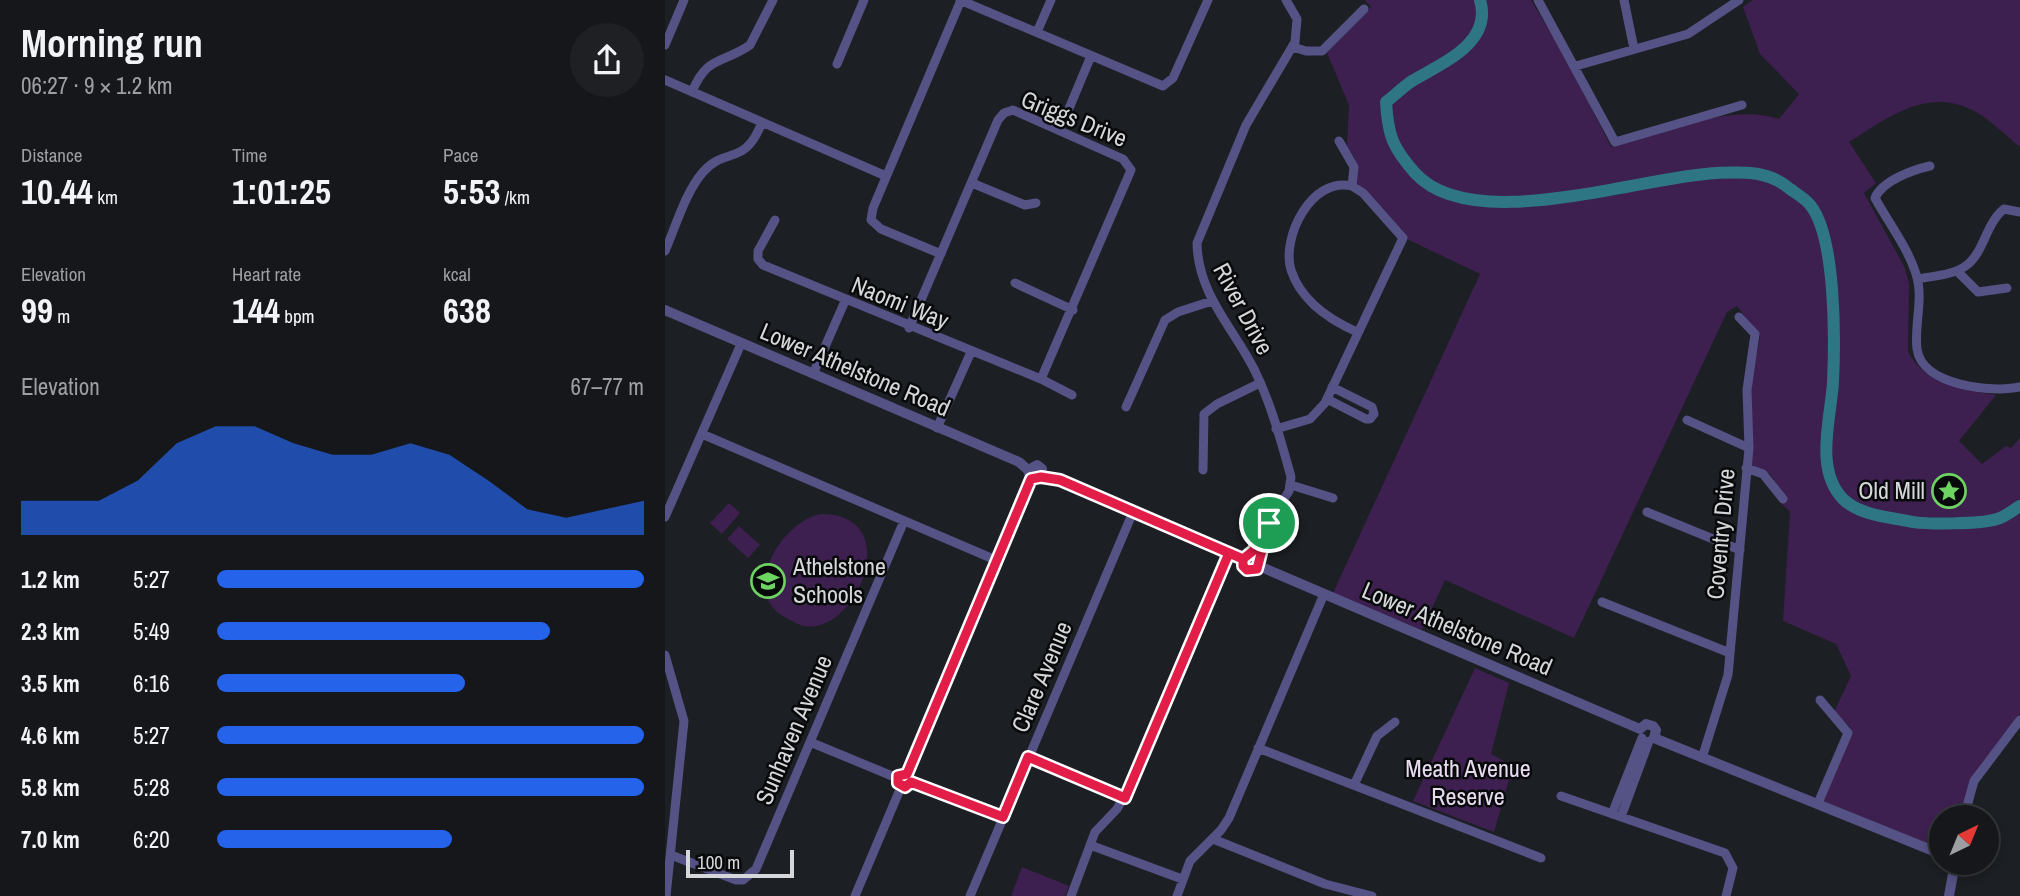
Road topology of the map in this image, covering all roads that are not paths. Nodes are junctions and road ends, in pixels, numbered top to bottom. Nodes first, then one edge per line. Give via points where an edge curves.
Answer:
1 (684, 0) edge
2 (773, 0) edge
3 (864, 0) edge
4 (960, 0) edge
5 (1051, 0) edge
6 (1208, 0) edge
7 (1286, 0) edge
8 (1538, 0) edge
9 (1624, 0) edge
10 (1739, 0) edge
11 (1364, 9) dead end
12 (1037, 33) junction
13 (665, 45) edge
14 (1293, 47) junction
15 (1634, 49) junction
16 (1091, 56) junction
17 (837, 64) dead end
18 (1576, 66) junction
19 (665, 80) edge
20 (692, 92) junction
21 (1742, 105) dead end
22 (762, 122) junction
23 (1060, 130) junction
24 (1339, 141) dead end
25 (1930, 166) dead end
26 (886, 176) junction
27 (972, 183) junction
28 (1352, 186) junction
29 (1036, 203) dead end
30 (2020, 212) edge
31 (775, 220) dead end
32 (665, 251) edge
33 (941, 254) junction
34 (1957, 271) junction
35 (1917, 279) junction
36 (1015, 283) dead end
37 (2007, 288) dead end
38 (845, 301) junction
39 (1212, 301) junction
40 (665, 310) edge
41 (1073, 310) junction
42 (1739, 317) dead end
43 (909, 328) junction
44 (1357, 332) junction
45 (741, 344) junction
46 (971, 352) junction
47 (813, 374) junction
48 (1041, 379) junction
49 (1260, 383) junction
50 (1332, 387) junction
51 (2020, 387) edge
52 (1072, 395) dead end
53 (1327, 400) junction
54 (1126, 407) dead end
55 (1687, 420) dead end
56 (937, 428) junction
57 (1276, 429) junction
58 (702, 434) junction
59 (1749, 448) junction
60 (1746, 468) junction
61 (1203, 470) dead end
62 (1034, 475) junction
63 (1291, 485) junction
64 (1333, 498) dead end
65 (1783, 499) dead end
66 (1133, 512) junction
67 (1647, 512) dead end
68 (665, 517) edge
69 (904, 521) junction
70 (1740, 550) junction
71 (1229, 553) junction
72 (1253, 559) junction
73 (998, 561) junction
74 (1324, 594) junction
75 (1602, 602) dead end
76 (1730, 653) junction
77 (665, 655) edge
78 (669, 687) edge
79 (1820, 700) dead end
80 (2020, 720) edge
81 (1395, 722) dead end
82 (1646, 737) junction
83 (810, 742) junction
84 (1258, 748) junction
85 (1028, 757) junction
86 (1702, 758) junction
87 (909, 778) junction
88 (899, 783) junction
89 (1354, 785) junction
90 (1561, 796) dead end
91 (1125, 798) junction
92 (1818, 803) junction
93 (1967, 805) edge
94 (1617, 815) junction
95 (1003, 817) junction
96 (1213, 839) junction
97 (1090, 845) junction
98 (1929, 849) edge
99 (671, 855) junction
100 (1542, 858) dead end
101 (1953, 875) edge
102 (1182, 880) junction
103 (666, 896) edge
104 (855, 896) edge
105 (970, 896) edge
106 (1072, 896) edge
107 (1177, 896) edge
108 (1372, 896) edge
109 (1725, 896) edge
110 (1949, 896) edge

1 - 13 street
2 - 20 street via 750,45 714,60 698,77
3 - 17 street
4 - 12 street
4 - 26 street
5 - 12 street
6 - 16 street via 1167,85 1157,85
7 - 14 street via 1298,26
8 - 18 street
9 - 15 street
10 - 15 street via 1688,34
11 - 14 street via 1322,51
12 - 16 street
14 - 39 street, River Drive via 1246,125 1200,230 1197,260
15 - 18 street
16 - 23 street
18 - 21 street via 1615,142
19 - 20 street
20 - 22 street
22 - 26 street
22 - 32 street via 748,149 711,165 701,175
23 - 27 street, Griggs Drive via 1013,110 1004,113
23 - 41 street, Griggs Drive via 1123,159 1131,170
24 - 28 street via 1353,163
25 - 35 street via 1907,173 1875,198
26 - 33 street via 871,220 881,229
27 - 29 street via 1025,205
27 - 33 street, Griggs Drive
28 - 44 street via 1403,237
28 - 44 street via 1333,186 1312,198 1292,240 1289,262 1296,280 1324,316
30 - 34 street via 2004,209 1996,215 1969,264
31 - 38 street, Naomi Way via 758,251 763,265
33 - 43 street, Griggs Drive
34 - 35 street
34 - 37 street via 1978,292
35 - 51 street via 1917,349 1923,363 1970,387
36 - 41 street
38 - 43 street, Naomi Way
38 - 47 street
39 - 49 street, River Drive
39 - 54 street via 1165,320
40 - 45 street, Lower Athelstone Road
41 - 48 street, Griggs Drive
42 - 59 street, Coventry Drive via 1755,334 1747,390
43 - 46 street, Naomi Way
44 - 50 street
45 - 47 street, Lower Athelstone Road
45 - 58 street
46 - 48 street, Naomi Way
46 - 56 street
47 - 56 street, Lower Athelstone Road
48 - 52 street, Naomi Way
49 - 57 street, River Drive
49 - 61 street via 1204,414
50 - 53 street
50 - 53 street via 1372,407 1374,414 1366,419
53 - 57 street via 1310,419
55 - 59 street
56 - 62 street, Lower Athelstone Road via 1019,462
57 - 63 street, River Drive
58 - 68 street
58 - 69 street
59 - 60 street, Coventry Drive
60 - 65 street via 1763,474
60 - 70 street, Coventry Drive
62 - 66 street, Lower Athelstone Road via 1060,480
62 - 73 street
63 - 64 street
63 - 72 street
66 - 71 street, Lower Athelstone Road
66 - 85 street, Clare Avenue
67 - 70 street
69 - 73 street
69 - 83 street, Sunhaven Avenue
70 - 76 street, Coventry Drive
71 - 72 street, Lower Athelstone Road
71 - 91 street
72 - 74 street, Lower Athelstone Road
73 - 87 street
74 - 82 street, Lower Athelstone Road
74 - 84 street
75 - 76 street
76 - 86 street, Coventry Drive via 1728,675
77 - 78 street
78 - 99 street via 684,721
79 - 92 street via 1848,733
80 - 93 street via 1974,781
81 - 89 street via 1377,736
82 - 86 street, Lower Athelstone Road
82 - 94 street
83 - 88 street
83 - 99 street, Sunhaven Avenue via 750,876 736,880
84 - 89 street
84 - 96 street via 1229,818
85 - 91 street
85 - 95 street, Clare Avenue
86 - 92 street, Lower Athelstone Road
87 - 88 street
87 - 95 street
88 - 104 street
89 - 100 street
90 - 94 street
91 - 97 street via 1095,832
92 - 98 street, Lower Athelstone Road
94 - 109 street via 1725,853 1733,869
95 - 105 street, Clare Avenue
96 - 102 street via 1193,856
96 - 108 street via 1325,884
97 - 102 street
97 - 106 street
99 - 103 street
101 - 110 street
102 - 107 street

